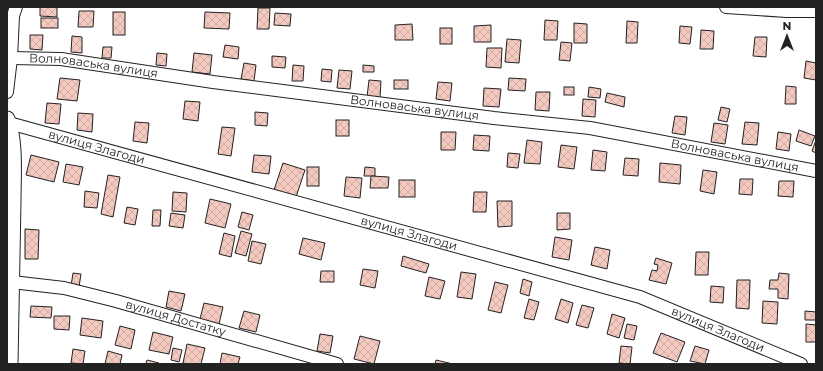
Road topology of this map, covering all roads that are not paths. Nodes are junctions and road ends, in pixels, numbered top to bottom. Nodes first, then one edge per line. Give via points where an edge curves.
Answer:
1 (16, 7) edge
2 (726, 7) edge
3 (816, 11) edge
4 (11, 58) junction
5 (7, 92) edge
6 (8, 121) edge
7 (816, 171) edge
8 (12, 282) junction
9 (10, 364) edge
10 (337, 364) edge
11 (801, 364) edge

1 - 4 street via 13,16
2 - 3 street
4 - 5 street
4 - 7 street, Волноваська вулиця via 61,59 244,86 590,128
6 - 8 street via 13,147
6 - 11 street, вулиця Злагоди via 640,297
8 - 9 street
8 - 10 street, вулиця Достатку via 64,288 116,301

